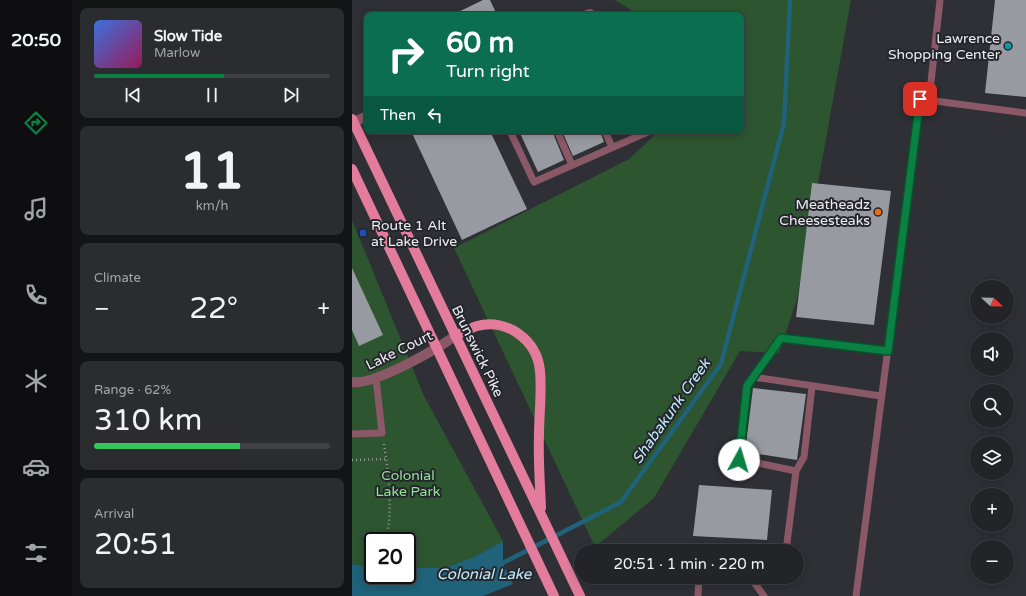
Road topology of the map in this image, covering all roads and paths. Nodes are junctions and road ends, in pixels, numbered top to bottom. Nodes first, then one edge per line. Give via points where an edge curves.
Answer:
1 (940, 0) edge
2 (929, 100) junction
3 (1026, 113) edge
4 (364, 117) edge
5 (353, 121) edge
6 (511, 134) edge
7 (558, 134) edge
8 (606, 134) edge
9 (643, 134) edge
10 (612, 147) junction
11 (572, 165) junction
12 (352, 169) edge
13 (455, 336) junction
14 (436, 349) junction
15 (888, 351) junction
16 (753, 377) junction
17 (376, 378) junction
18 (352, 382) edge
19 (812, 386) junction
20 (881, 396) junction
21 (382, 433) junction
22 (352, 434) edge
23 (386, 459) junction
24 (352, 460) edge
25 (796, 471) junction
26 (541, 512) junction
27 (388, 532) edge
28 (787, 544) edge
29 (699, 584) edge
30 (755, 584) edge
31 (554, 596) edge
32 (580, 596) edge
33 (698, 596) edge
34 (764, 596) edge
35 (856, 596) edge

1 - 2 lane
2 - 3 lane
2 - 15 lane via 920,99
4 - 5 street
5 - 13 main road, Brunswick Pike
6 - 11 lane via 534,182
7 - 11 lane
8 - 10 lane
9 - 10 lane
10 - 11 lane
12 - 14 main road
13 - 14 street, Lake Court
13 - 26 main road, Brunswick Pike
13 - 26 main road via 477,326 492,324 506,327 519,333 530,343 536,355 540,371
14 - 17 street, Lake Court
14 - 31 main road
15 - 16 lane via 781,338
15 - 20 lane
16 - 19 lane
16 - 25 lane via 747,386 739,460
17 - 18 street, Lake Court via 368,382
17 - 21 lane
19 - 20 lane
19 - 25 lane via 804,457
20 - 35 lane
21 - 22 lane
21 - 23 path
23 - 24 path
23 - 27 path via 390,501
25 - 28 lane
26 - 32 main road, Brunswick Pike
29 - 33 lane
30 - 34 lane

